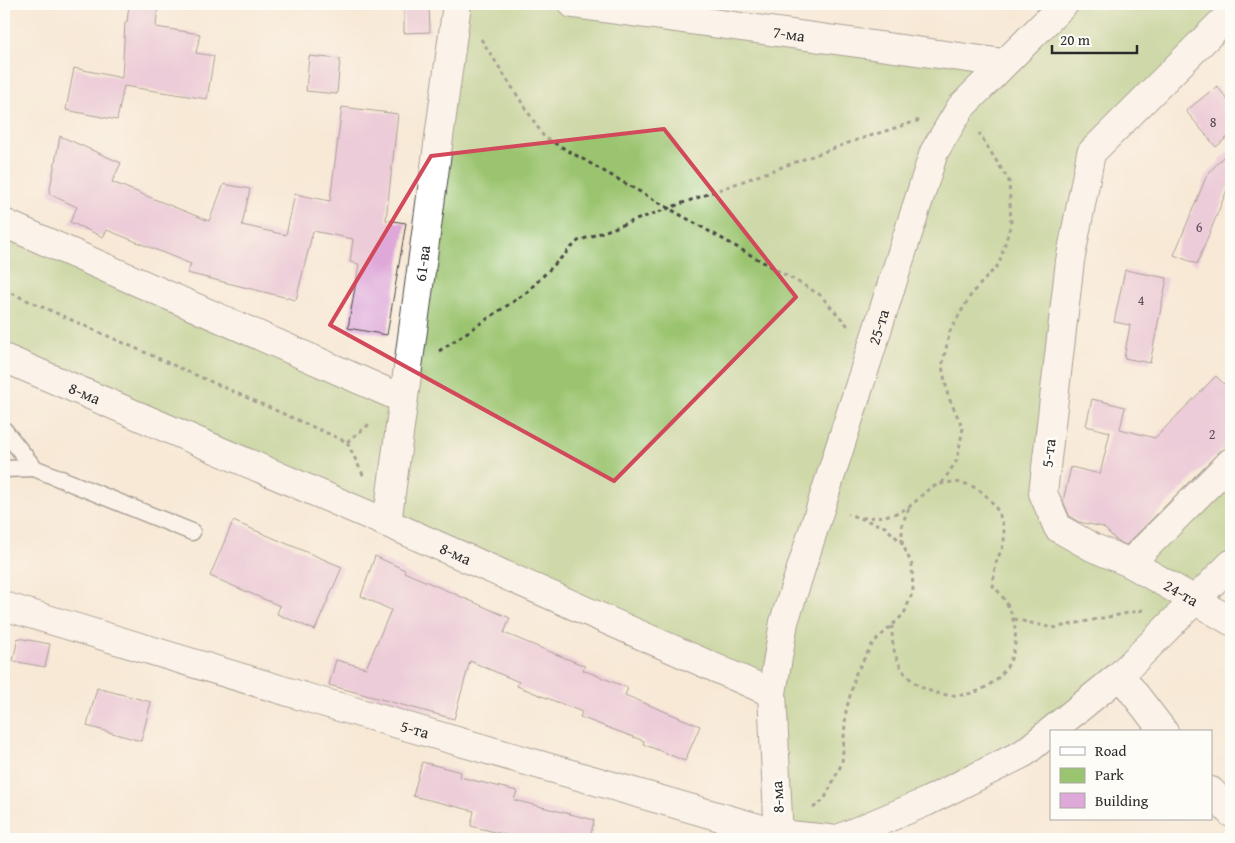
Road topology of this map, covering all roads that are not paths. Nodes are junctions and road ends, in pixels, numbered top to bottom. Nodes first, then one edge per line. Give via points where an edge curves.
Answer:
1 (457, 4) edge
2 (573, 4) edge
3 (1064, 4) edge
4 (1231, 13) edge
5 (1004, 63) junction
6 (4, 223) edge
7 (4, 358) edge
8 (403, 398) junction
9 (4, 430) edge
10 (1231, 462) edge
11 (34, 468) junction
12 (4, 469) edge
13 (387, 523) junction
14 (192, 532) dead end
15 (1130, 564) junction
16 (1231, 564) edge
17 (1196, 599) junction
18 (4, 606) edge
19 (1231, 621) edge
20 (1120, 675) junction
21 (772, 693) junction
22 (1052, 730) edge
23 (1162, 730) edge
24 (1050, 732) edge
25 (1212, 792) edge
26 (1231, 813) edge
27 (779, 837) edge
28 (828, 839) edge
29 (838, 839) edge

1 - 8 street, 61-ва
2 - 5 street, 7-ма
3 - 5 street, 25-та
4 - 15 street, 5-та via 1090,154 1070,260 1043,494 1058,528
5 - 21 street, 25-та via 961,107 934,152 784,622
6 - 8 street
7 - 13 street, 8-ма
8 - 13 street, 61-ва
9 - 11 lane
10 - 15 street
11 - 12 lane
11 - 14 lane
13 - 21 street, 8-ма
15 - 17 street, 24-та
16 - 17 street
17 - 19 street, 24-та
17 - 20 street
18 - 27 street, 5-та
20 - 22 street
20 - 23 street
21 - 27 street, 8-ма
24 - 29 street via 1024,753 926,802
25 - 26 street
27 - 28 street, 5-та

